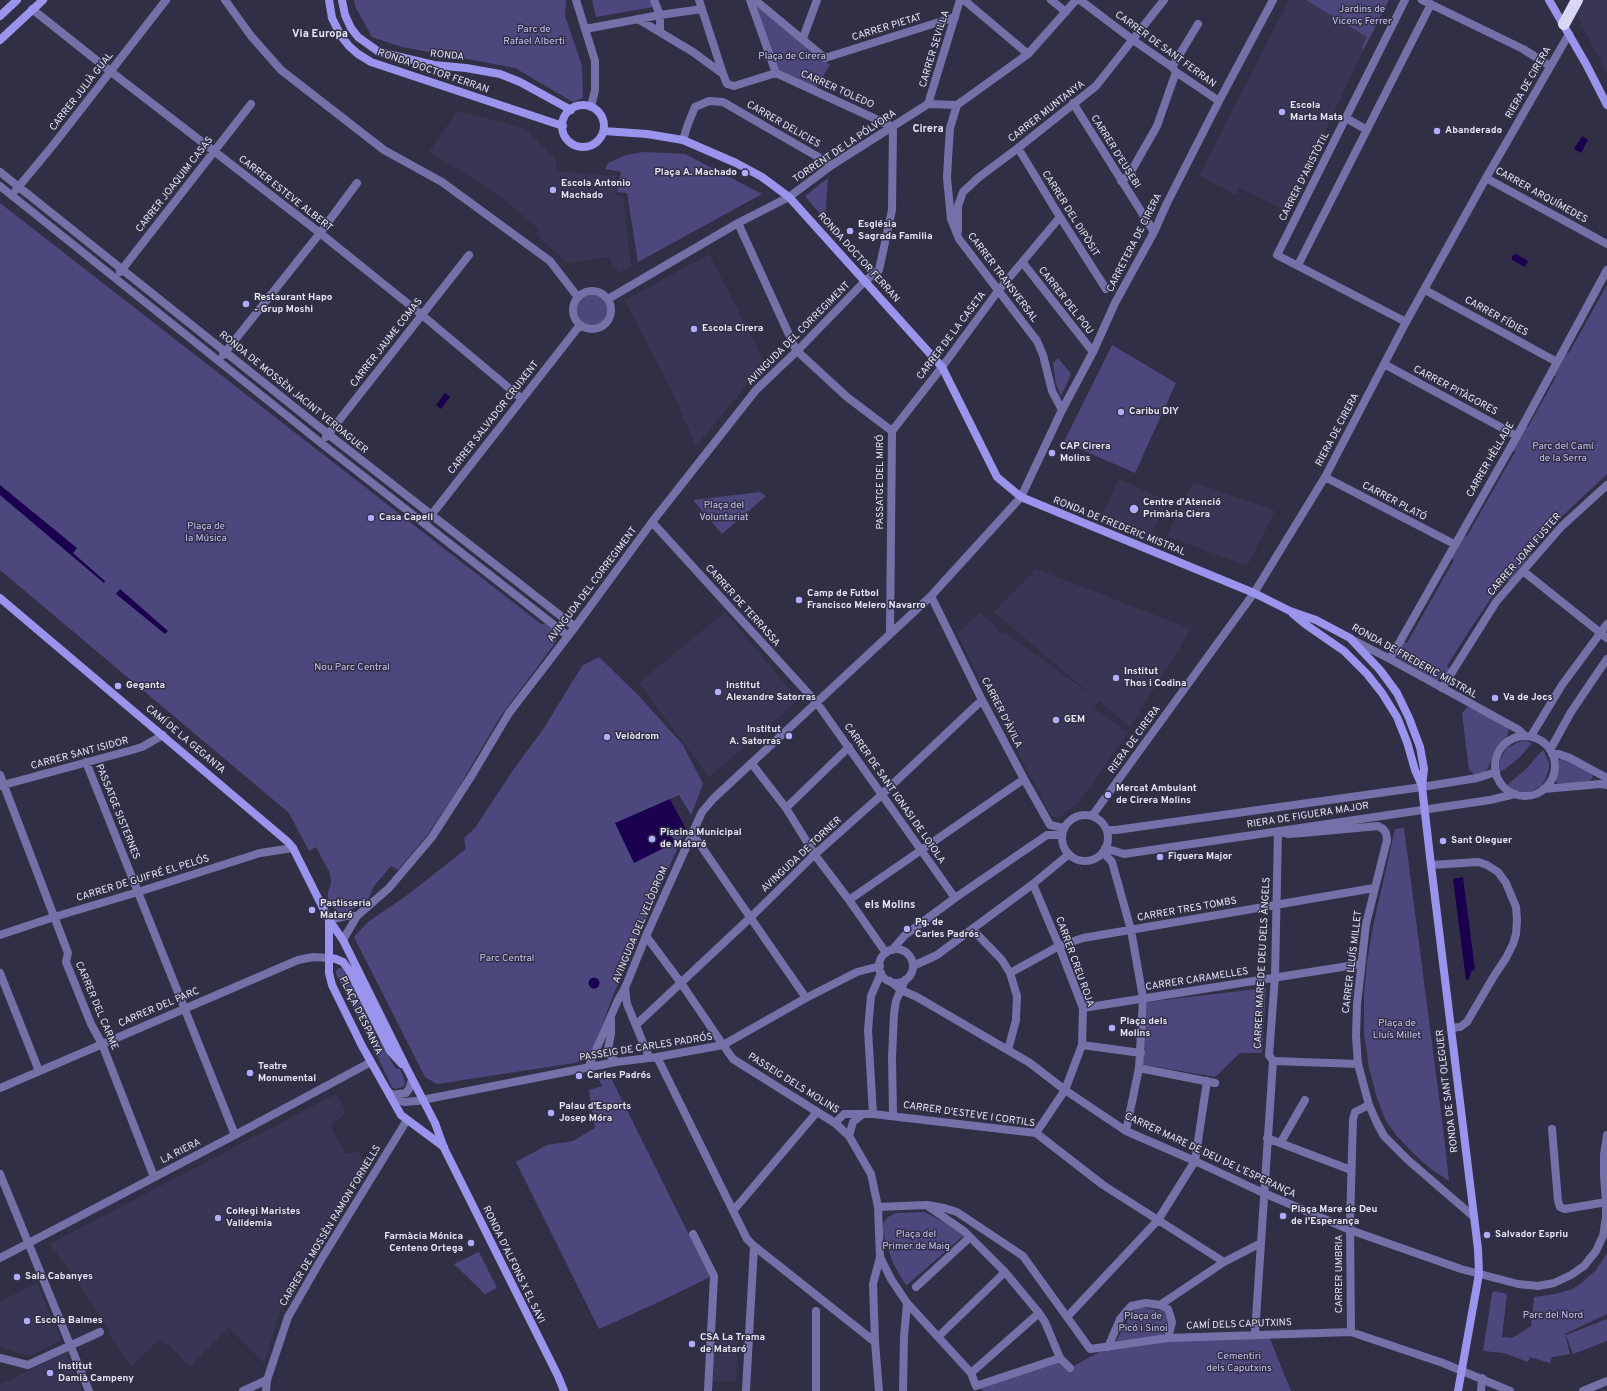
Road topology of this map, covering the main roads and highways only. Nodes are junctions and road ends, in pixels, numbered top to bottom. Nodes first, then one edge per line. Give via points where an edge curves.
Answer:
1 (1577, 0) edge
2 (1567, 29) road end

1 - 2 highway

